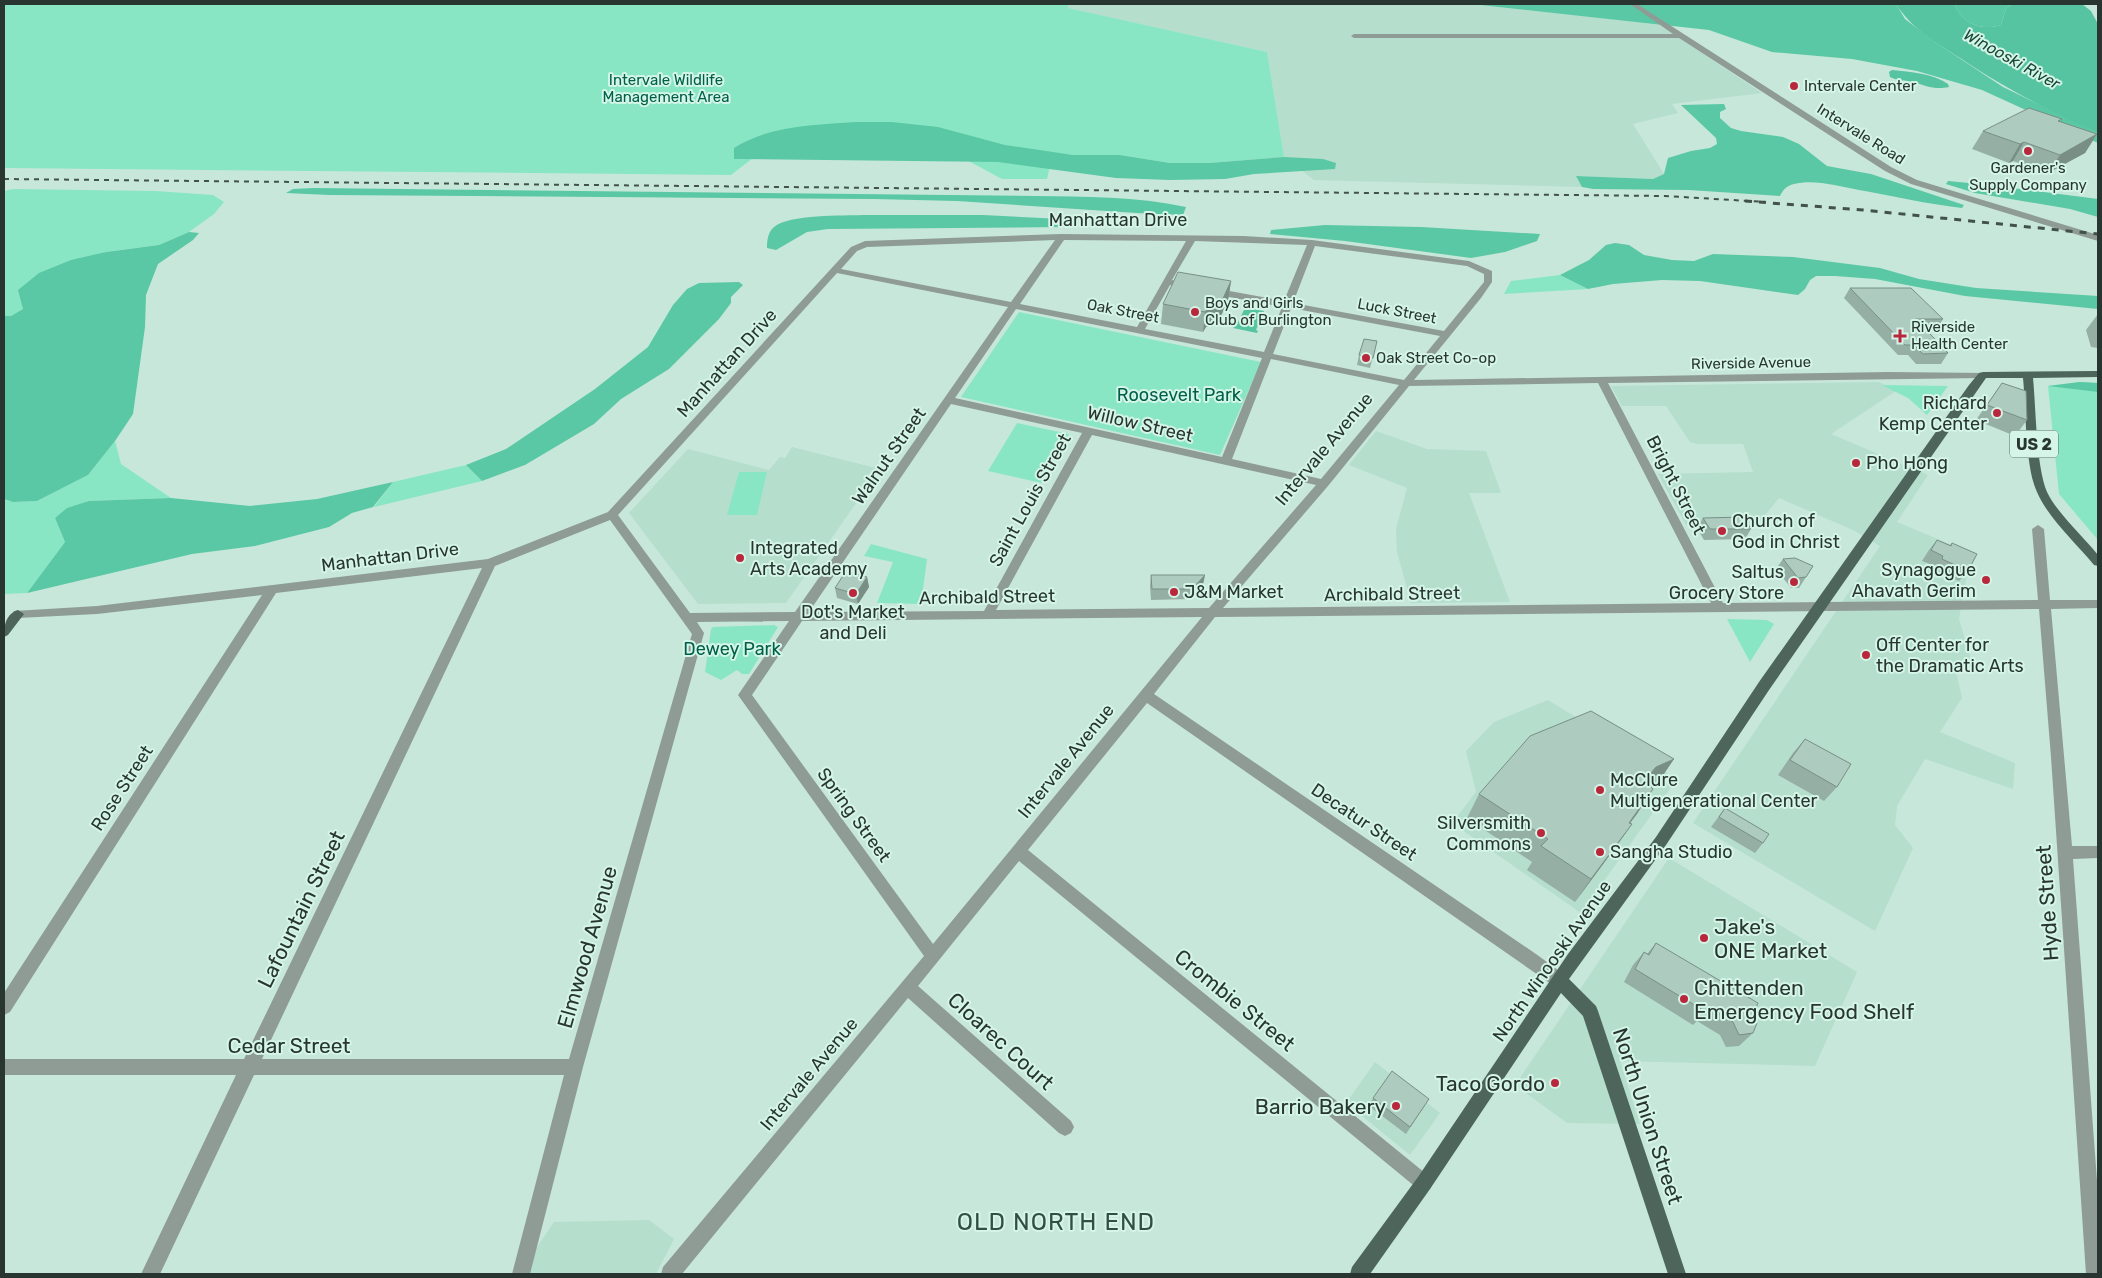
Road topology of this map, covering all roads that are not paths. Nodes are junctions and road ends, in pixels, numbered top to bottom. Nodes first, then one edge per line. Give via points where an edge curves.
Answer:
1 (1633, 4) edge
2 (1354, 36) dead end
3 (1680, 36) junction
4 (1061, 237) junction
5 (1192, 238) junction
6 (2098, 238) edge
7 (1312, 243) junction
8 (835, 270) junction
9 (1489, 273) joint
10 (1166, 282) junction
11 (1015, 305) junction
12 (1289, 305) junction
13 (1140, 330) junction
14 (1445, 334) junction
15 (1268, 356) junction
16 (2028, 374) junction
17 (2098, 374) edge
18 (1983, 375) junction
19 (1602, 380) junction
20 (1404, 383) junction
21 (949, 400) junction
22 (1088, 430) junction
23 (1226, 461) junction
24 (1324, 483) junction
25 (612, 516) junction
26 (2038, 529) dead end
27 (490, 562) junction
28 (2098, 562) edge
29 (272, 589) junction
30 (2098, 604) edge
31 (2045, 605) junction
32 (1820, 606) junction
33 (1719, 607) junction
34 (1212, 613) junction
35 (4, 614) edge
36 (18, 614) junction
37 (988, 614) junction
38 (799, 616) junction
39 (686, 618) junction
40 (4, 632) edge
41 (744, 695) joint
42 (1145, 695) junction
43 (1018, 851) junction
44 (2098, 852) edge
45 (2065, 853) junction
46 (933, 956) junction
47 (1560, 981) junction
48 (907, 988) junction
49 (4, 1007) edge
50 (4, 1067) edge
51 (575, 1067) junction
52 (248, 1068) junction
53 (1065, 1127) dead end
54 (1424, 1183) junction
55 (150, 1274) edge
56 (521, 1274) edge
57 (670, 1274) edge
58 (1359, 1274) edge
59 (1677, 1274) edge
60 (2096, 1274) edge

1 - 3 street, Intervale Road
2 - 3 street
3 - 6 street, Intervale Road via 1888,169 1914,182
4 - 5 street, Manhattan Drive
4 - 8 street, Manhattan Drive via 870,243 857,246
4 - 11 street, Walnut Street
5 - 7 street, Manhattan Drive
5 - 10 street
7 - 9 street, Manhattan Drive via 1469,264
7 - 12 street
8 - 11 street, Oak Street
8 - 25 street, Manhattan Drive
9 - 14 street, Intervale Avenue via 1488,282
10 - 12 street, Luck Street
10 - 13 street
11 - 13 street, Oak Street
11 - 21 street, Walnut Street
12 - 14 street, Luck Street
12 - 15 street
13 - 15 street, Oak Street
14 - 20 street, Intervale Avenue
15 - 20 street, Oak Street
15 - 23 street
16 - 17 main road, Riverside Avenue
16 - 18 main road, Riverside Avenue
16 - 28 main road, US 2 via 2036,470 2042,492
18 - 19 street, Riverside Avenue
18 - 32 main road, North Winooski Avenue
19 - 20 street, Riverside Avenue
19 - 33 street, Bright Street
20 - 24 street, Intervale Avenue
21 - 22 street, Willow Street
21 - 38 street, Walnut Street
22 - 23 street, Willow Street
22 - 37 street, Saint Louis Street
23 - 24 street, Willow Street
24 - 34 street, Intervale Avenue
25 - 27 street, Manhattan Drive
25 - 39 street
26 - 31 street, Hyde Street
27 - 29 street, Manhattan Drive
27 - 52 street, Lafountain Street
29 - 36 street, Manhattan Drive via 97,610
29 - 49 street, Rose Street
30 - 31 street, Archibald Street
31 - 32 street, Archibald Street
31 - 45 street, Hyde Street
32 - 33 street, Archibald Street
32 - 47 main road, North Winooski Avenue via 1661,840
33 - 34 street, Archibald Street
34 - 37 street, Archibald Street
34 - 42 street, Intervale Avenue
35 - 36 main road, Manhattan Drive
36 - 40 main road
37 - 38 street, Archibald Street
38 - 39 street, Archibald Street
38 - 41 street, Walnut Street
39 - 51 street, Elmwood Avenue via 698,633
41 - 46 street, Spring Street
42 - 43 street, Intervale Avenue
42 - 47 street, Decatur Street
43 - 46 street, Intervale Avenue
43 - 54 street, Crombie Street
44 - 45 street
45 - 60 street, Hyde Street
46 - 48 street, Intervale Avenue
47 - 54 main road, North Winooski Avenue
47 - 59 main road, North Union Street via 1590,1011
48 - 53 street, Cloarec Court
48 - 57 street, Intervale Avenue
50 - 52 street, Cedar Street
51 - 52 street, Cedar Street
51 - 56 street, Elmwood Avenue
52 - 55 street, Lafountain Street
54 - 58 main road, North Winooski Avenue

